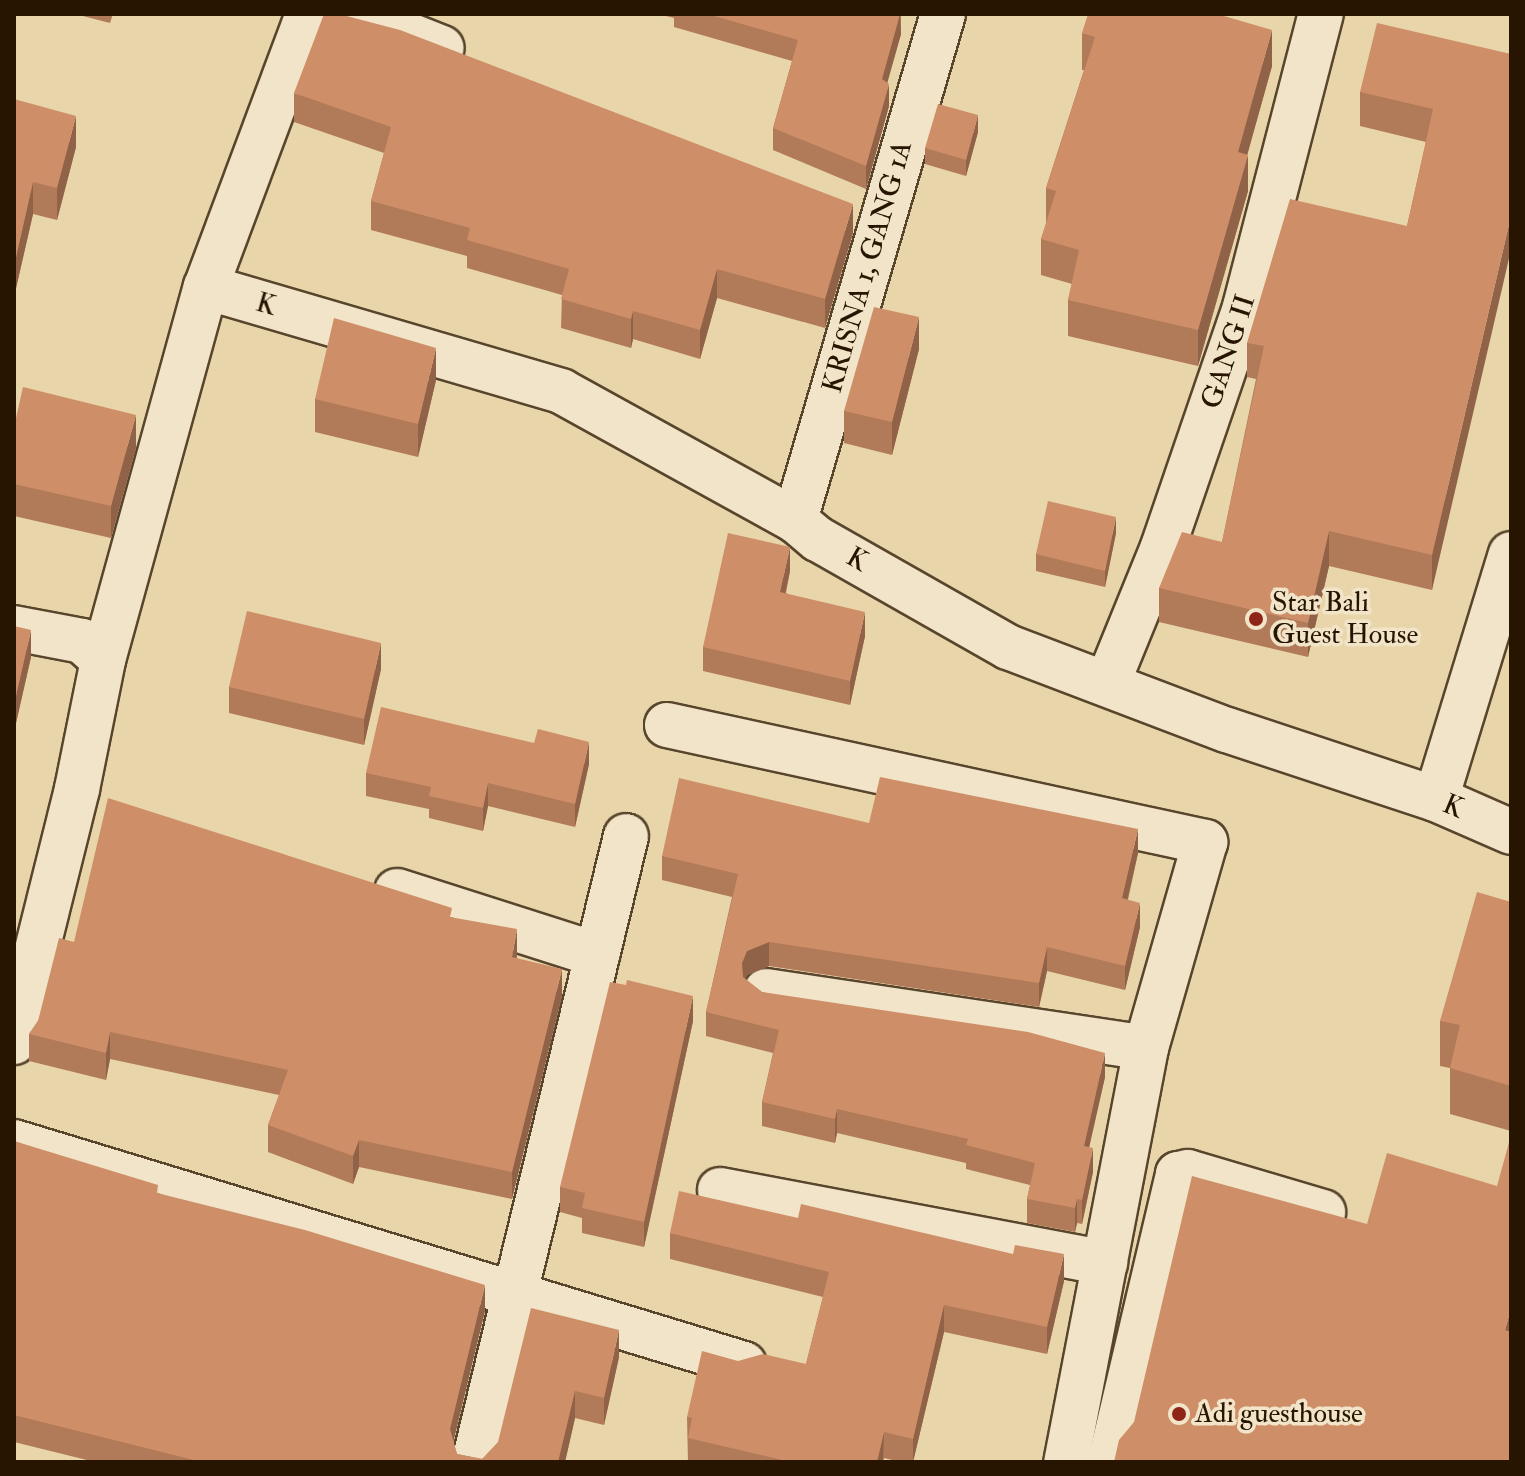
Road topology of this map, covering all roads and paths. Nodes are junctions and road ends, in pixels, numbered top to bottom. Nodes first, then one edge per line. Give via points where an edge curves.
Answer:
1 (308, 14) edge
2 (356, 14) edge
3 (943, 14) edge
4 (1321, 14) edge
5 (487, 65) edge
6 (206, 287) junction
7 (795, 520) junction
8 (1511, 554) edge
9 (14, 628) edge
10 (103, 660) junction
11 (1108, 682) junction
12 (667, 725) dead end
13 (77, 789) junction
14 (1436, 799) junction
15 (122, 803) edge
16 (1511, 832) edge
17 (626, 836) dead end
18 (359, 879) edge
19 (28, 924) edge
20 (597, 955) junction
21 (766, 991) edge
22 (14, 1042) edge
23 (1146, 1048) junction
24 (14, 1142) edge
25 (720, 1190) dead end
26 (1323, 1212) edge
27 (1105, 1263) junction
28 (514, 1292) junction
29 (744, 1364) edge
30 (474, 1462) edge
31 (1066, 1462) edge
32 (1110, 1462) edge

1 - 6 street
2 - 5 street
3 - 7 street, KRISNA 1, GANG 1A
4 - 11 street, GANG II via 1245,307 1163,547
6 - 7 street, K via 561,391
6 - 10 street
7 - 11 street, K via 818,539 1008,647
8 - 14 street
9 - 10 street via 82,641
10 - 13 street
11 - 14 street, K via 1227,730
12 - 23 street via 1205,842
13 - 15 street
13 - 19 street
14 - 16 street, K
17 - 20 street
18 - 20 street
19 - 22 street
20 - 28 street
21 - 23 street
23 - 27 street
24 - 28 street
25 - 27 street
26 - 32 street via 1188,1172 1178,1174
27 - 31 street
28 - 29 street
28 - 30 street

